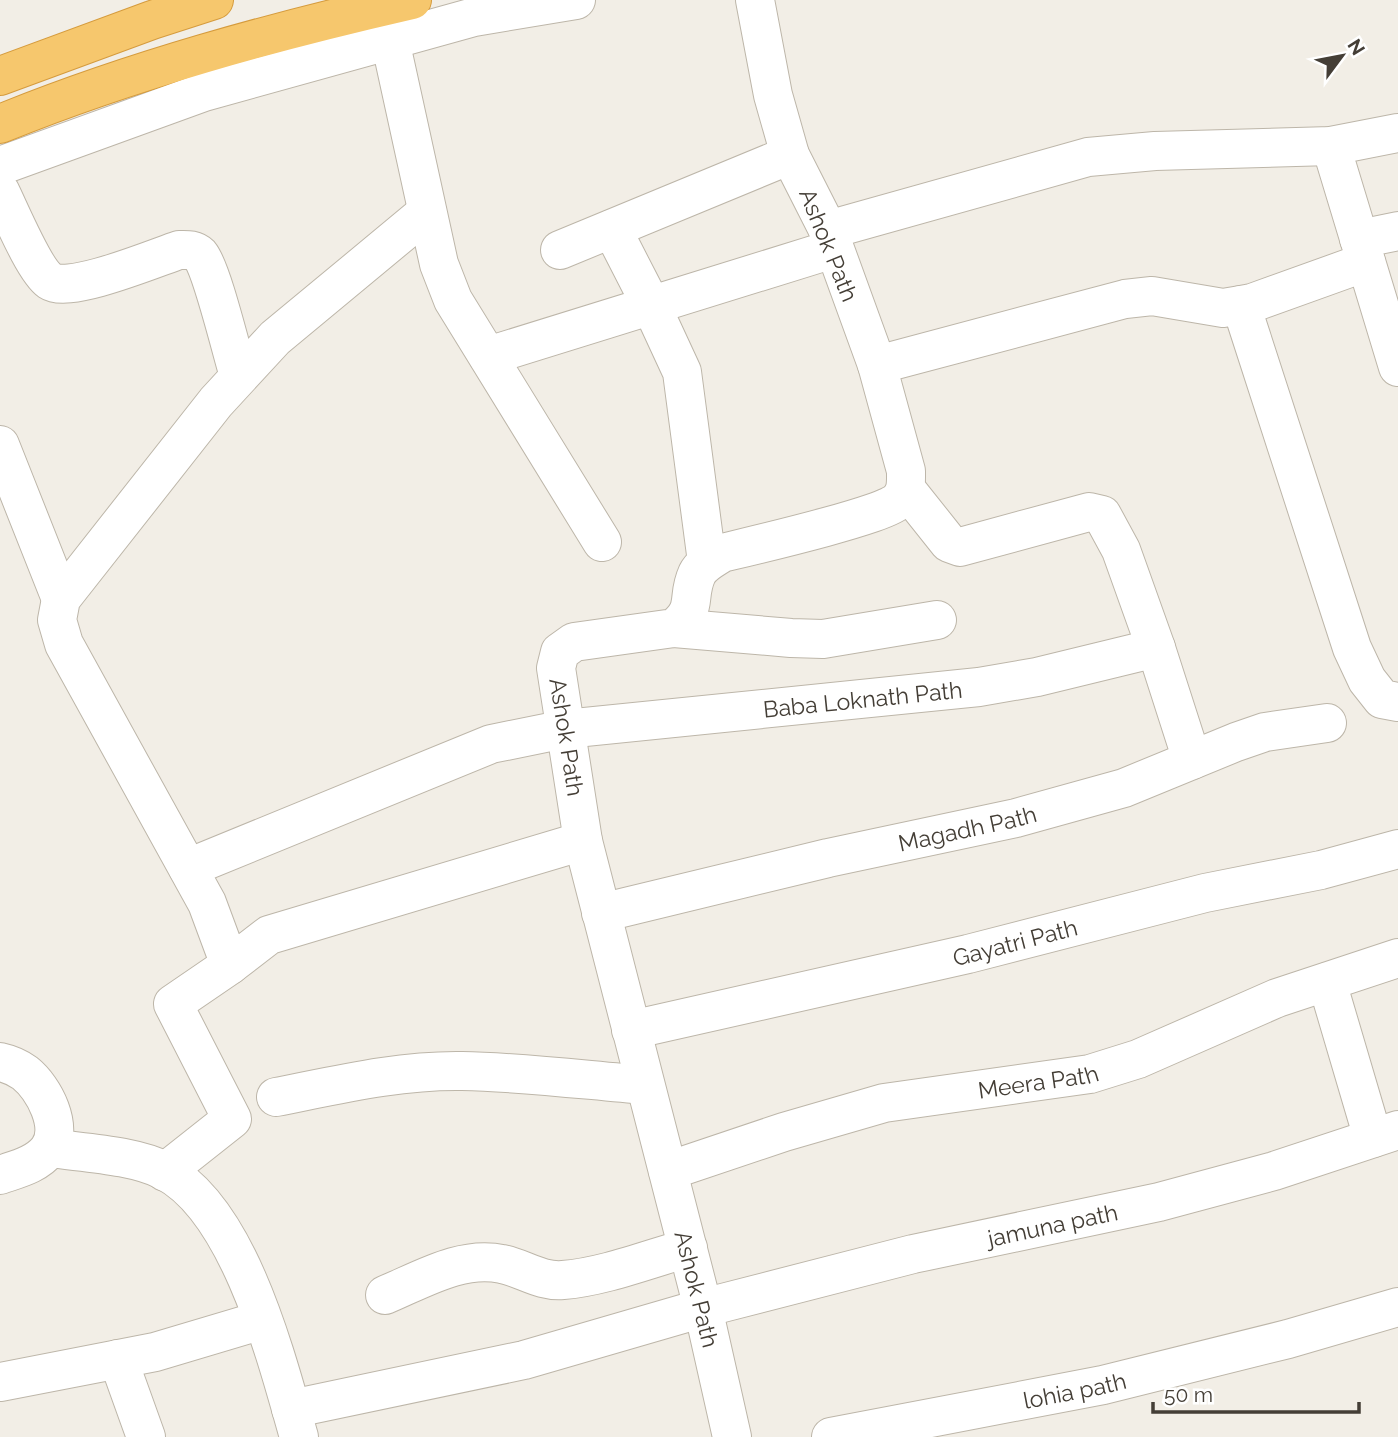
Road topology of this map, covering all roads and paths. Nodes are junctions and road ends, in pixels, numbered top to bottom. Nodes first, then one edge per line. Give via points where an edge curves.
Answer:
1 (214, 0) edge
2 (576, 0) edge
3 (755, 0) edge
4 (392, 12) edge
5 (0, 76) edge
6 (0, 124) edge
7 (1398, 132) edge
8 (1331, 146) junction
9 (790, 155) junction
10 (0, 166) edge
11 (0, 191) edge
12 (427, 212) junction
13 (612, 229) junction
14 (1398, 232) edge
15 (830, 240) junction
16 (560, 250) dead end
17 (1363, 250) junction
18 (651, 305) junction
19 (1241, 305) junction
20 (1392, 326) edge
21 (488, 356) junction
22 (877, 365) junction
23 (1398, 367) edge
24 (239, 376) junction
25 (0, 445) edge
26 (906, 489) junction
27 (602, 542) dead end
28 (707, 562) junction
29 (61, 599) junction
30 (937, 620) dead end
31 (674, 628) junction
32 (1156, 648) junction
33 (1398, 702) edge
34 (1327, 723) dead end
35 (565, 729) junction
36 (1192, 760) junction
37 (583, 841) junction
38 (1398, 849) edge
39 (188, 868) junction
40 (601, 913) junction
41 (1398, 958) edge
42 (230, 965) junction
43 (1327, 982) junction
44 (631, 1030) junction
45 (0, 1062) edge
46 (645, 1085) junction
47 (276, 1097) dead end
48 (1386, 1134) edge
49 (50, 1148) junction
50 (667, 1171) junction
51 (165, 1172) junction
52 (0, 1175) edge
53 (688, 1248) junction
54 (385, 1295) dead end
55 (1398, 1307) edge
56 (704, 1308) junction
57 (262, 1320) junction
58 (118, 1359) junction
59 (0, 1382) edge
60 (295, 1423) edge
61 (879, 1432) edge
62 (146, 1437) edge
63 (732, 1437) edge
64 (831, 1437) edge

1 - 5 highway
2 - 4 street via 474,18
3 - 9 street, Ashok Path
4 - 6 highway via 320,21 160,66
4 - 10 street via 204,92
4 - 12 street
7 - 8 street
8 - 15 street via 1088,157
8 - 17 street
9 - 13 street
9 - 15 street, Ashok Path
11 - 24 street via 50,281 65,285 85,282 179,250 201,256
12 - 21 street via 453,300
12 - 24 street via 275,338
13 - 16 street
13 - 18 street
14 - 17 street
15 - 18 street
15 - 22 street, Ashok Path
17 - 19 street
17 - 20 street
18 - 21 street
18 - 28 street via 682,372
19 - 22 street via 1223,307 1152,296 1125,299
19 - 33 street via 1352,648 1382,699
20 - 23 street
21 - 27 street
22 - 26 street, Ashok Path via 906,471
24 - 29 street
25 - 29 street
26 - 28 street via 897,503 870,513 722,553
26 - 32 street via 949,542 960,547 1089,512 1101,515 1121,550
28 - 31 street via 697,575 686,619
29 - 39 street via 57,620 64,644
30 - 31 street via 823,639
31 - 35 street, Ashok Path via 574,642 560,652 556,668
32 - 35 street, Baba Loknath Path via 979,687
32 - 36 street
34 - 36 street, Magadh Path via 1265,732
35 - 37 street, Ashok Path
35 - 39 street, Baba Loknath Path via 491,744
36 - 40 street, Magadh Path via 1124,788 1016,818
37 - 40 street, Ashok Path
37 - 42 street via 269,935
38 - 44 street, Gayatri Path
39 - 42 street
40 - 44 street, Ashok Path
41 - 43 street, Meera Path
42 - 51 street via 173,1004 232,1119
43 - 48 street
43 - 50 street, Meera Path via 1090,1074 884,1103
44 - 46 street, Ashok Path
45 - 49 street via 23,1072 45,1098 54,1135
46 - 47 street via 461,1071 402,1074
46 - 50 street, Ashok Path
48 - 56 street, jamuna path via 1275,1171 1159,1202 913,1254
49 - 51 street via 141,1163
49 - 52 street via 39,1160
50 - 53 street, Ashok Path
51 - 57 street via 193,1193 215,1220 245,1274
53 - 54 street via 561,1280 484,1261 455,1265
53 - 56 street, Ashok Path
55 - 61 street, lohia path via 1103,1385
56 - 60 street, jamuna path
56 - 63 street, Ashok Path
57 - 58 street
57 - 60 street
58 - 59 street
58 - 62 street
61 - 64 street, lohia path

